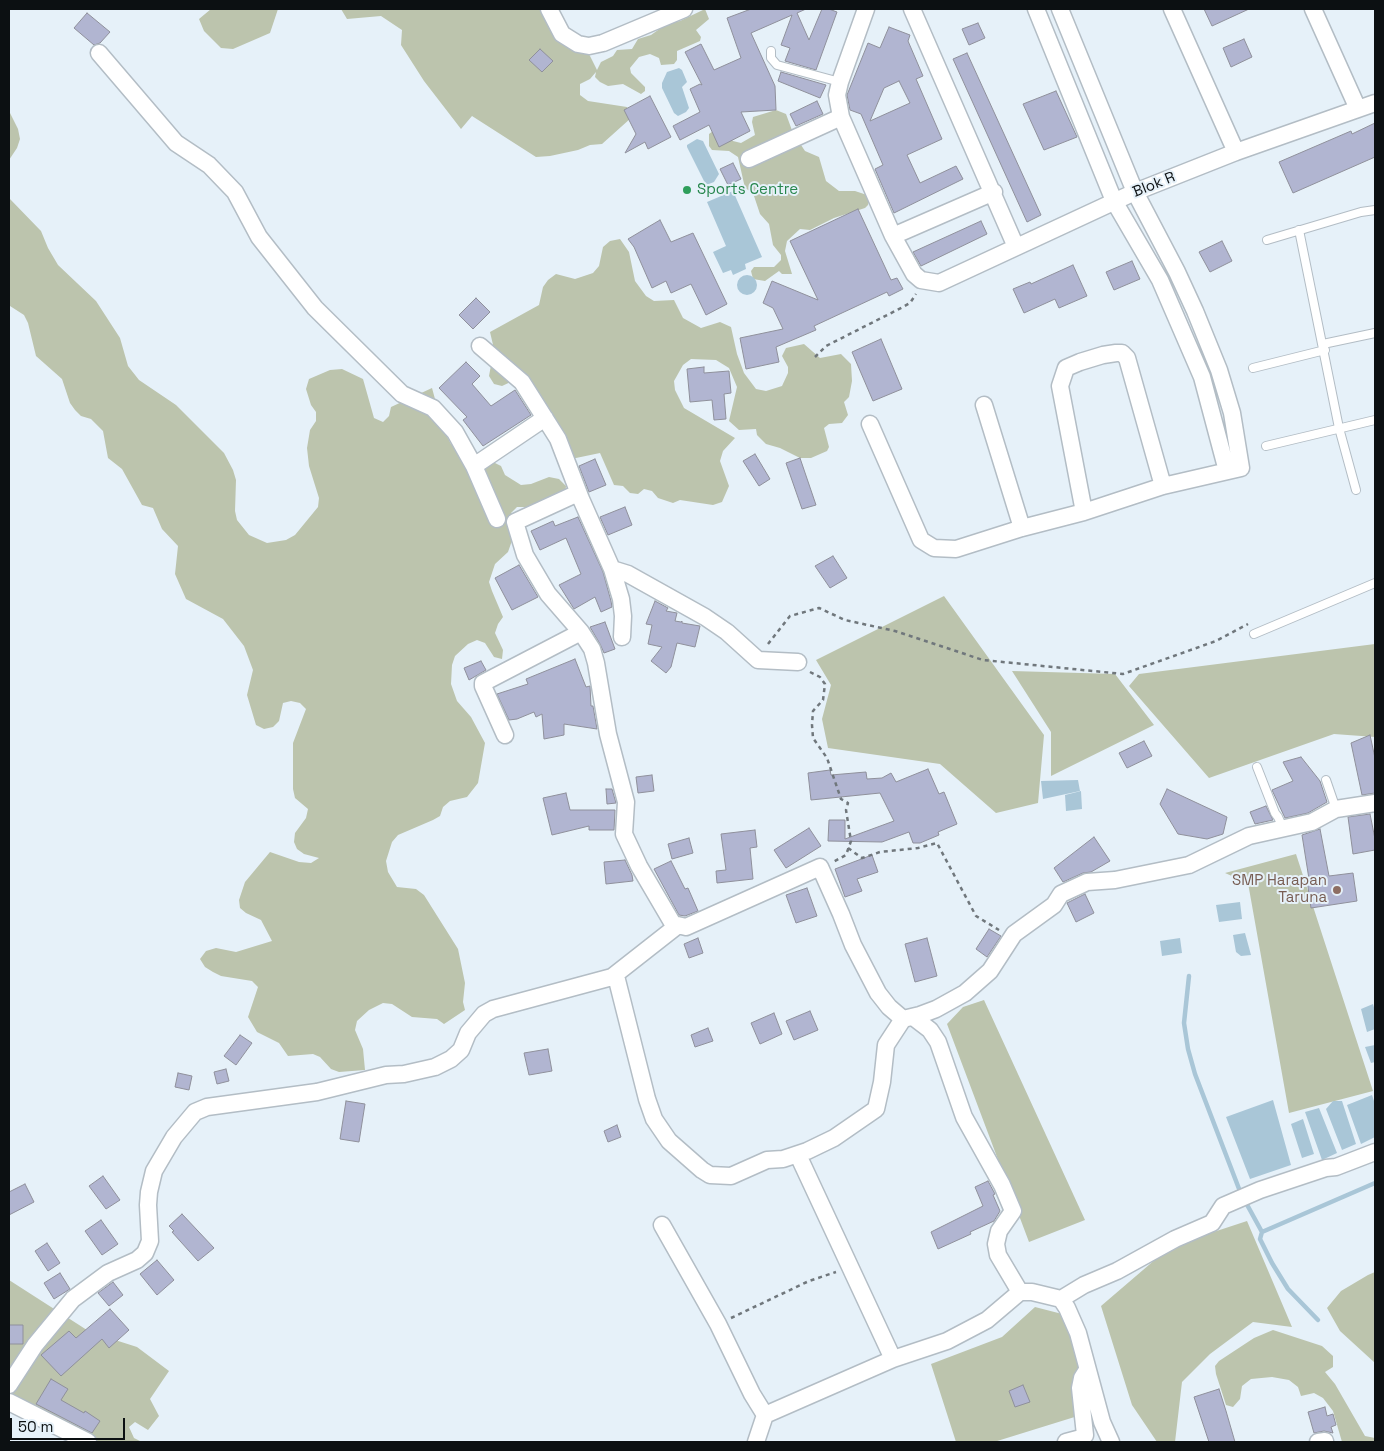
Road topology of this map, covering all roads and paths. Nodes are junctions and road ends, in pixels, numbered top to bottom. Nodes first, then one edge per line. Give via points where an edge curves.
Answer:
1 (549, 9) edge
2 (684, 9) edge
3 (866, 9) edge
4 (912, 9) edge
5 (1060, 9) edge
6 (1172, 9) edge
7 (1313, 9) edge
8 (1039, 10) edge
9 (771, 51) dead end
10 (99, 53) dead end
11 (840, 82) junction
12 (1375, 103) edge
13 (1358, 109) junction
14 (840, 117) junction
15 (1236, 152) junction
16 (749, 159) dead end
17 (994, 192) junction
18 (1135, 192) junction
19 (1114, 201) junction
20 (1375, 210) edge
21 (1299, 230) junction
22 (892, 236) junction
23 (1267, 240) dead end
24 (1016, 247) junction
25 (921, 280) junction
26 (1195, 311) junction
27 (1177, 318) junction
28 (1375, 333) edge
29 (480, 346) dead end
30 (1324, 347) junction
31 (815, 357) dead end
32 (1253, 368) dead end
33 (984, 405) dead end
34 (545, 418) junction
35 (1375, 420) edge
36 (870, 424) dead end
37 (1339, 428) junction
38 (1266, 446) dead end
39 (474, 466) junction
40 (1227, 471) junction
41 (1163, 486) junction
42 (1356, 490) dead end
43 (578, 493) junction
44 (1084, 512) junction
45 (497, 519) dead end
46 (1022, 528) junction
47 (612, 569) junction
48 (1375, 583) edge
49 (581, 632) junction
50 (1254, 634) joint
51 (622, 637) dead end
52 (758, 660) junction
53 (798, 662) joint
54 (505, 735) dead end
55 (1257, 767) dead end
56 (1326, 780) dead end
57 (1375, 804) edge
58 (1336, 809) junction
59 (1282, 828) junction
60 (848, 848) junction
61 (820, 867) junction
62 (677, 926) junction
63 (1009, 940) junction
64 (612, 976) junction
65 (908, 1018) junction
66 (1375, 1152) edge
67 (798, 1155) junction
68 (662, 1226) dead end
69 (849, 1268) junction
70 (1020, 1292) junction
71 (1061, 1299) junction
72 (718, 1324) junction
73 (893, 1359) junction
74 (1087, 1370) junction
75 (9, 1385) edge
76 (9, 1402) edge
77 (765, 1415) junction
78 (88, 1442) edge
79 (756, 1442) edge
80 (1066, 1442) edge
81 (1111, 1442) edge

1 - 2 street via 562,34 578,44 589,46 604,43
3 - 11 street
4 - 17 street
5 - 18 street
6 - 15 street
7 - 13 street
8 - 19 street
9 - 11 lane via 772,64
10 - 39 street via 176,143 209,165 235,192 259,237 315,308 402,394 433,408 455,432
11 - 14 street
12 - 13 street, Blok R
13 - 15 street, Blok R
14 - 16 street
14 - 22 street
15 - 18 street, Blok R
17 - 22 street
17 - 24 street
18 - 19 street, Blok R
18 - 26 street
19 - 24 street, Blok R
19 - 27 street via 1160,280
20 - 21 lane
21 - 23 lane
21 - 30 lane
22 - 25 street via 914,274
24 - 25 street, Blok R via 939,284
25 - 31 path via 910,302 824,347
26 - 27 street
26 - 40 street via 1232,413 1241,468
27 - 40 street via 1202,377
28 - 30 lane
29 - 34 street via 522,382
30 - 32 lane
30 - 37 lane
33 - 46 street
34 - 39 street
34 - 43 street via 558,439
35 - 37 lane
36 - 46 street via 920,540 934,548 956,549
37 - 38 lane
37 - 42 lane
39 - 45 street
40 - 41 street
41 - 44 street
41 - 44 street via 1127,358 1116,353 1080,362 1066,368 1060,386
43 - 47 street
43 - 49 street via 515,522 525,554 548,594
44 - 46 street
47 - 51 street via 621,599
47 - 52 street via 628,574 705,617
48 - 50 lane
49 - 54 street via 483,683
49 - 62 street via 596,663 608,734 626,802 624,834 639,866
50 - 52 path via 1249,623 1216,641 1123,674 983,660 895,631 845,620 819,608 790,616
52 - 53 street
53 - 60 path via 825,684 823,700 813,711 813,738 827,758 841,800 848,803 846,810 851,841
55 - 59 lane
56 - 58 lane
57 - 58 street
58 - 59 street via 1312,822
59 - 63 street via 1249,836 1189,865 1087,882 1061,894 1054,905
60 - 61 path via 846,855
60 - 63 path via 862,858 873,853 937,843 976,916
61 - 62 street via 686,927
61 - 65 street via 853,945 878,993 889,1007
62 - 64 street
63 - 65 street via 990,970 965,993 936,1009
64 - 67 street via 617,980 654,1120 668,1141 702,1170 715,1176 731,1176 767,1160
64 - 75 street via 493,1009 484,1014 468,1033 461,1050 435,1067 317,1092 195,1112 174,1137 154,1171 149,1192 150,1241 146,1252 137,1260 108,1273 72,1300 35,1345
65 - 67 street via 886,1045 876,1109 834,1138
65 - 70 street via 930,1030 938,1042 964,1116 1013,1210 999,1231 996,1244 998,1255
66 - 71 street via 1260,1190 1223,1206 1212,1223
67 - 69 street
68 - 72 street
69 - 72 path via 809,1281
69 - 73 street
70 - 71 street
70 - 73 street via 974,1328
71 - 74 street via 1078,1333
72 - 77 street
73 - 77 street
74 - 80 street via 1080,1388 1085,1434
74 - 81 street
76 - 78 street
77 - 79 street

